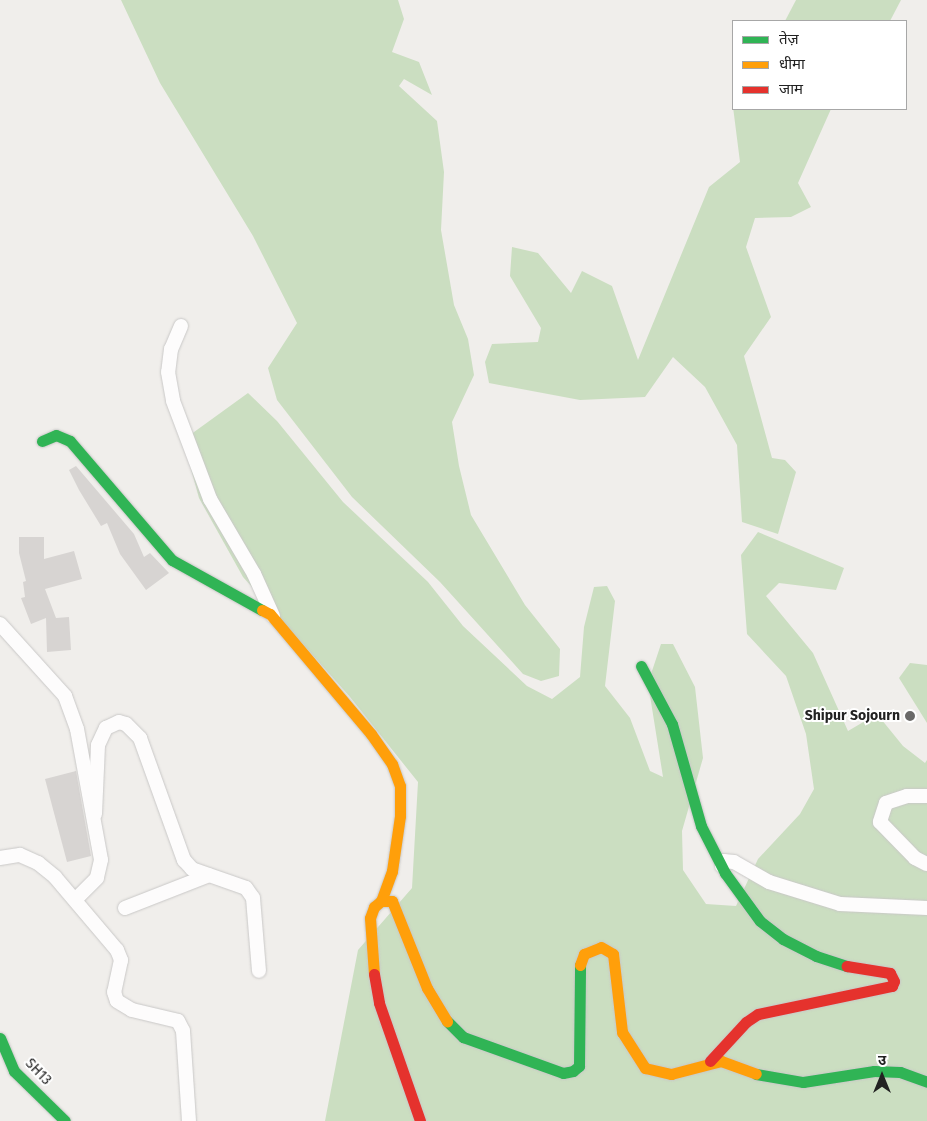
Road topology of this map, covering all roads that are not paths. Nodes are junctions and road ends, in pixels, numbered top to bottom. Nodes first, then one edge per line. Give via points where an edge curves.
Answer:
1 (181, 326) dead end
2 (42, 441) dead end
3 (274, 619) junction
4 (0, 624) edge
5 (641, 666) dead end
6 (927, 796) edge
7 (95, 814) junction
8 (1, 856) edge
9 (927, 864) edge
10 (722, 866) junction
11 (209, 875) junction
12 (75, 900) junction
13 (381, 901) junction
14 (125, 908) dead end
15 (927, 908) edge
16 (259, 972) dead end
17 (0, 1038) edge
18 (710, 1061) junction
19 (927, 1082) edge
20 (65, 1121) edge
21 (189, 1121) edge
22 (420, 1121) edge

1 - 3 street via 171,349 168,372 182,429 210,499 254,574
2 - 3 street via 56,436 70,441 172,560 256,604
3 - 13 street via 392,764 400,786 400,816 392,871
4 - 7 street via 65,696 77,729
5 - 10 street via 672,724 701,826
6 - 9 street via 907,796 886,804 880,822 915,858
7 - 11 street via 98,745 106,728 119,722 126,724 140,738 184,860 192,869
7 - 12 street via 100,871
8 - 12 street via 20,855 38,863
10 - 15 street via 724,861 734,862 769,882 840,904
10 - 18 street via 760,921 783,938 842,965 890,973 894,981 892,986 758,1014 746,1022
11 - 14 street
11 - 16 street via 246,888 253,898
12 - 21 street via 117,950 121,960 114,992 117,1001 132,1010 173,1018 181,1025
13 - 18 street via 392,901 427,988 451,1028 463,1038 563,1073 574,1072 579,1066 580,1056 580,965 584,954 601,947 613,954 622,1032 645,1068 671,1074 688,1072
13 - 22 street via 374,907 370,918 371,960 379,1003
17 - 20 street, SH13 / SH13 via 14,1071
18 - 19 street via 721,1061 767,1078 803,1082 874,1071 900,1072

